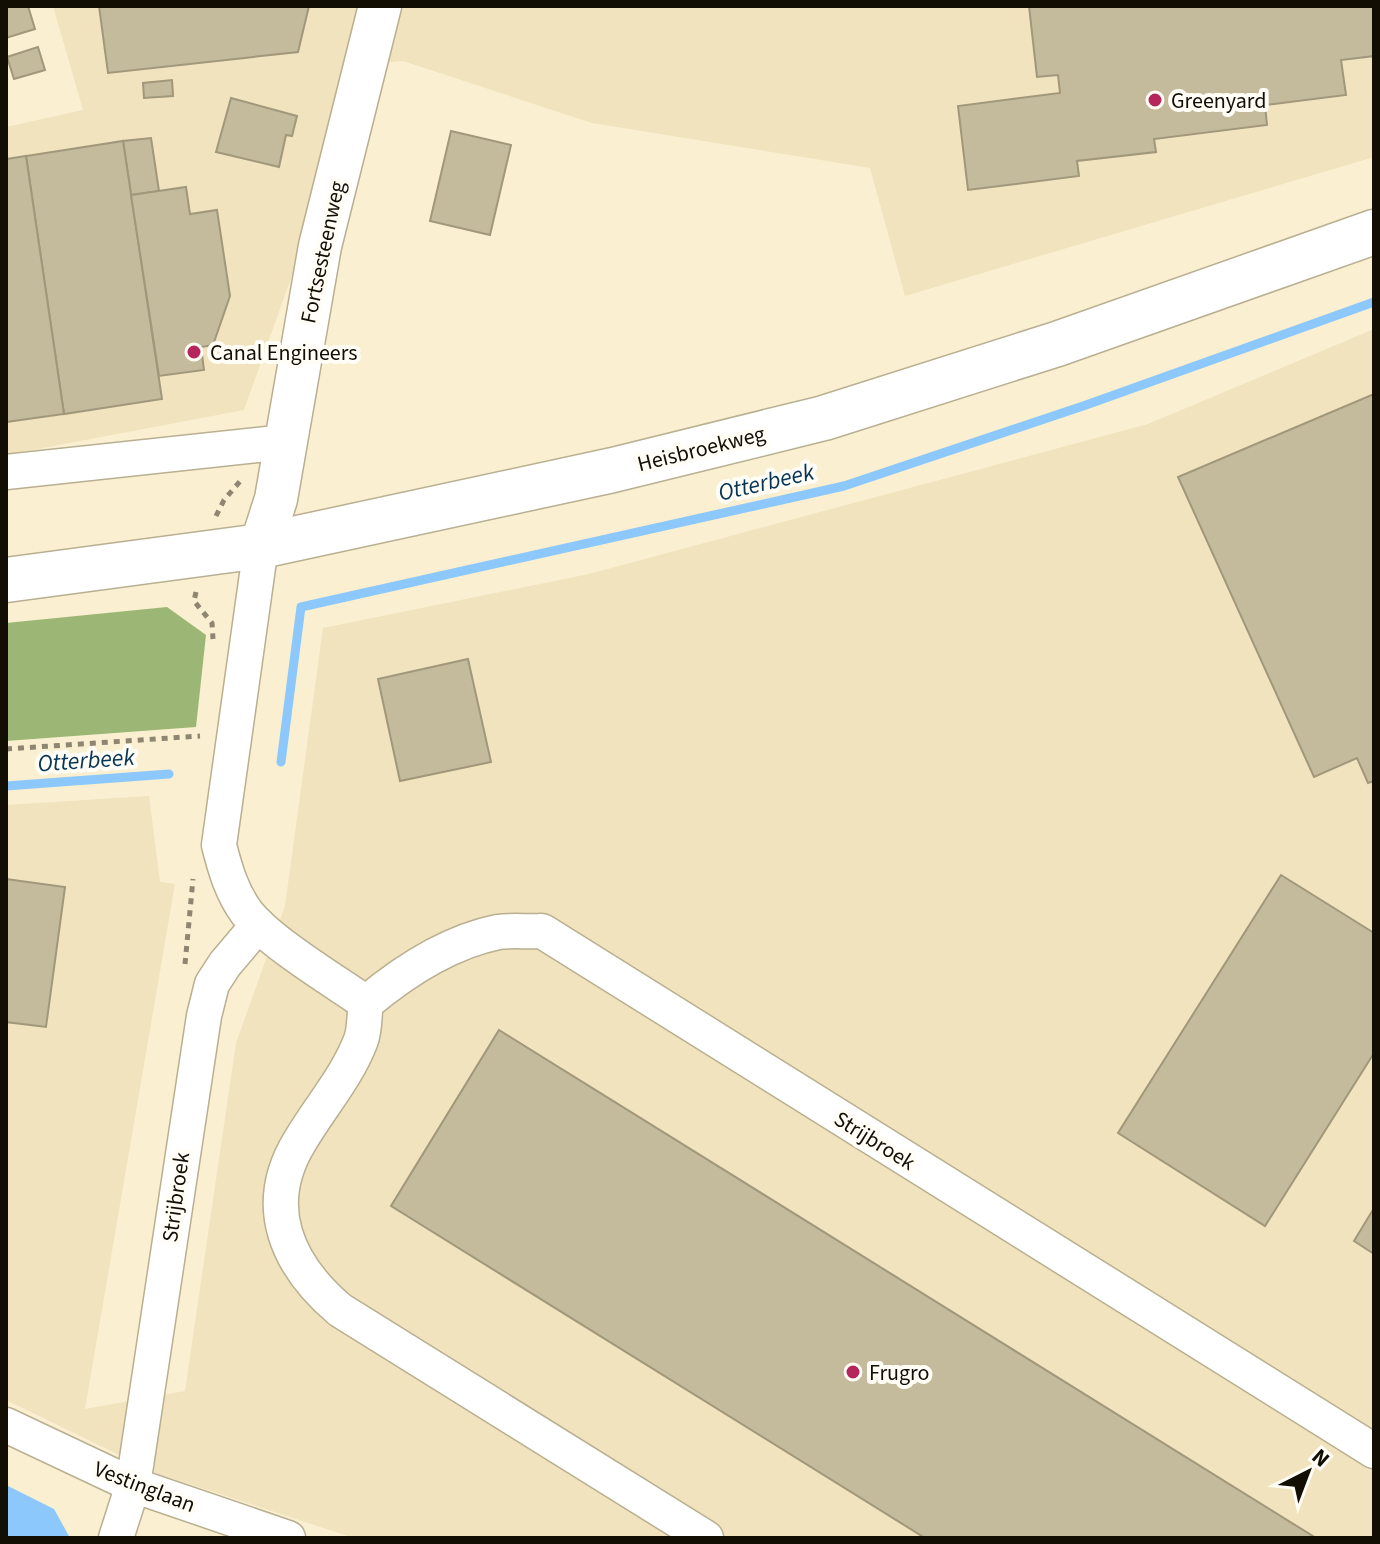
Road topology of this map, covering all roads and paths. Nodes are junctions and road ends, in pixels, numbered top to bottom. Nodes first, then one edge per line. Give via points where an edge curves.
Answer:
1 (380, 6) edge
2 (1374, 232) edge
3 (285, 442) junction
4 (6, 472) edge
5 (261, 546) junction
6 (6, 580) edge
7 (200, 736) dead end
8 (6, 749) edge
9 (258, 925) junction
10 (366, 1003) junction
11 (6, 1425) edge
12 (1374, 1451) edge
13 (133, 1485) junction
14 (116, 1538) edge
15 (288, 1538) edge
16 (706, 1538) edge

1 - 3 street, Fortsesteenweg via 320,246
2 - 5 main road, Heisbroekweg via 1057,344 824,418
3 - 4 street
3 - 5 street, Fortsesteenweg via 276,499
5 - 6 main road, Heisbroekweg
5 - 9 street via 219,845 235,892
7 - 8 path
9 - 10 street
9 - 13 street, Strijbroek via 212,984 204,1016
10 - 12 street, Strijbroek via 427,960 464,943 499,932 542,931
10 - 16 street via 362,1037 298,1143 284,1184 282,1224 300,1269 340,1310
11 - 13 street, Vestinglaan
13 - 14 street, Strijbroek
13 - 15 street, Vestinglaan

